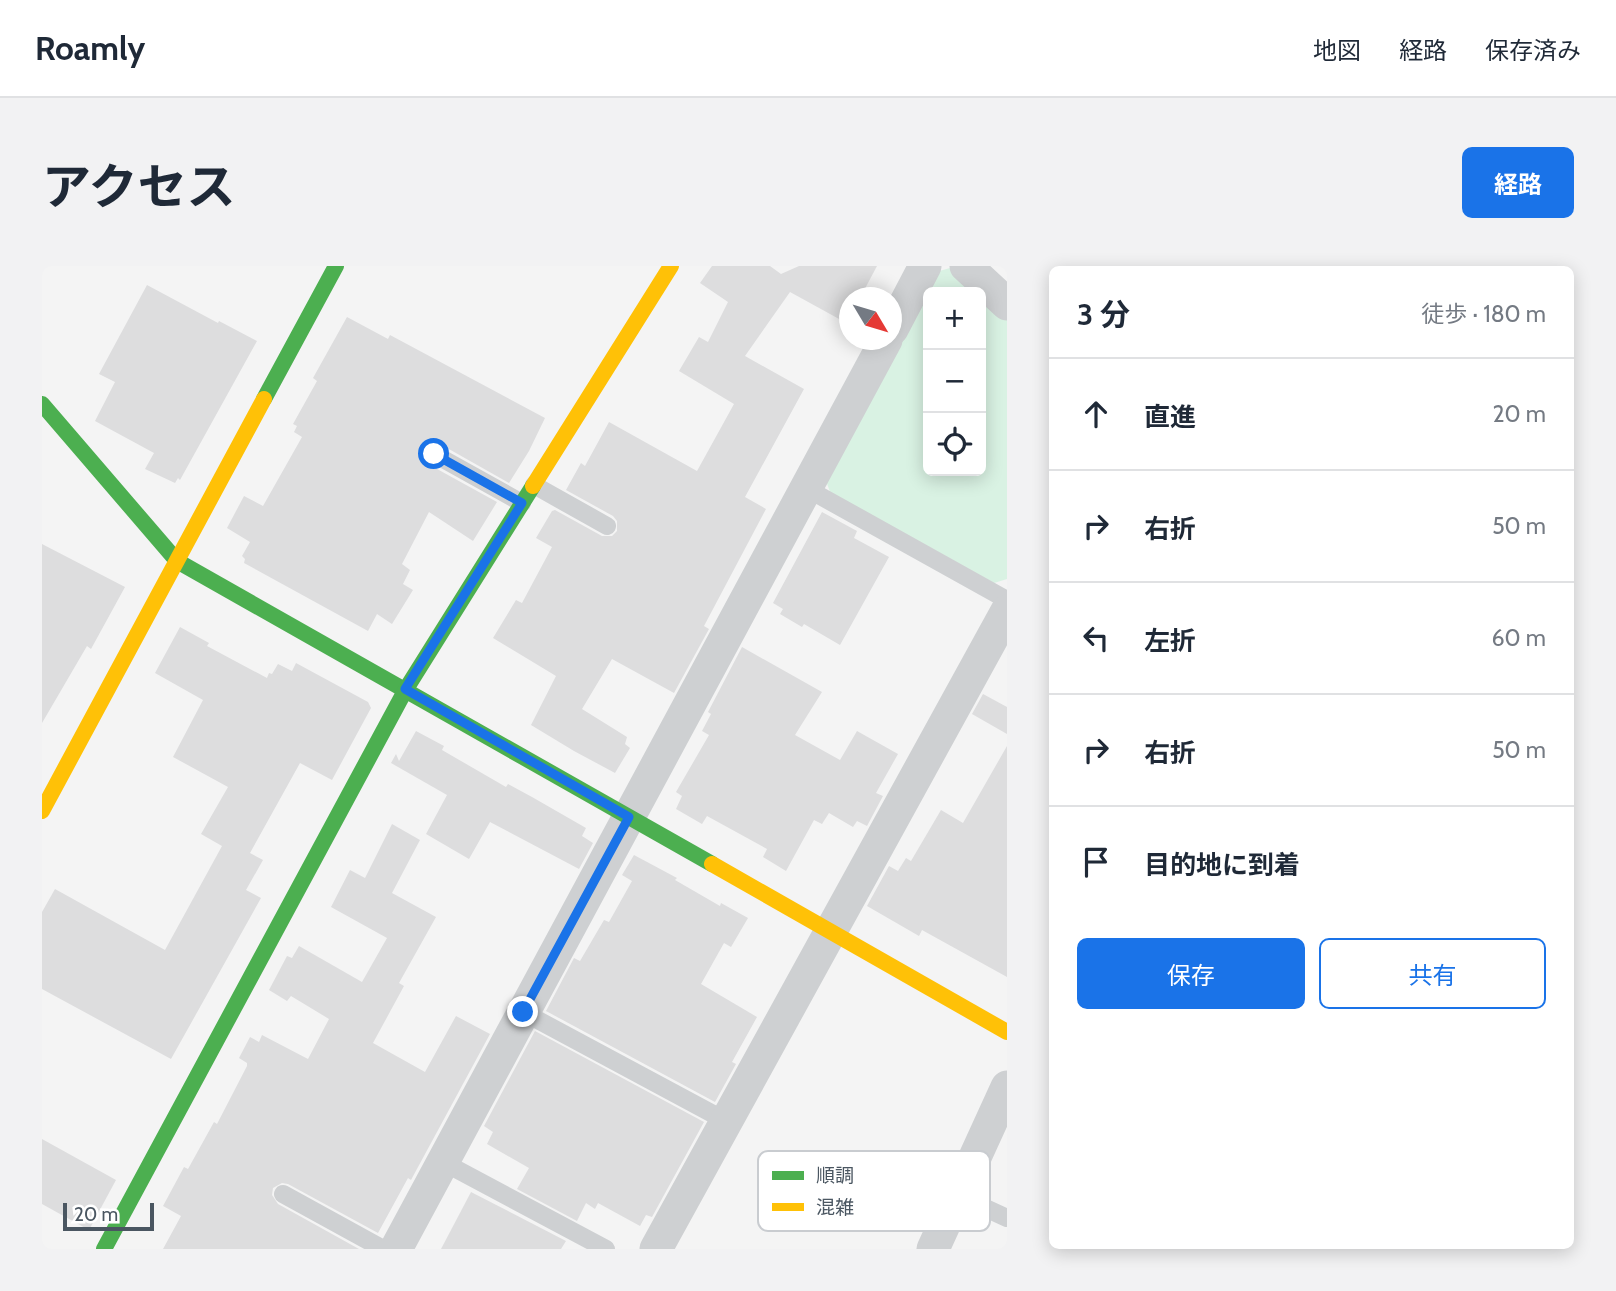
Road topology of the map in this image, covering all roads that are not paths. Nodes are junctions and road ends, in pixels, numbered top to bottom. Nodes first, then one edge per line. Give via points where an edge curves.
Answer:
1 (336, 266) edge
2 (671, 266) edge
3 (925, 266) edge
4 (966, 266) edge
5 (1007, 303) edge
6 (902, 309) edge
7 (881, 350) edge
8 (42, 404) edge
9 (434, 454) dead end
10 (534, 485) junction
11 (806, 488) junction
12 (522, 503) junction
13 (607, 526) dead end
14 (177, 561) junction
15 (1007, 600) edge
16 (1007, 611) edge
17 (405, 689) junction
18 (42, 811) edge
19 (629, 817) junction
20 (831, 931) junction
21 (523, 1012) junction
22 (1007, 1032) edge
23 (1007, 1087) edge
24 (726, 1121) junction
25 (977, 1151) edge
26 (443, 1162) junction
27 (283, 1194) dead end
28 (990, 1210) edge
29 (1007, 1218) edge
30 (941, 1231) edge
31 (104, 1249) edge
32 (383, 1249) edge
33 (396, 1249) edge
34 (606, 1249) edge
35 (656, 1249) edge
36 (933, 1249) edge

1 - 14 street
2 - 10 street
3 - 6 street
4 - 5 street
7 - 11 street
8 - 14 street
9 - 12 lane
10 - 12 street
10 - 13 lane
11 - 15 lane
11 - 19 street
12 - 17 street
14 - 17 street
14 - 18 street
16 - 20 street
17 - 19 street
17 - 31 street
19 - 20 street
19 - 21 street
20 - 22 street
20 - 24 street
21 - 24 lane
21 - 26 street
23 - 25 street
24 - 35 street
26 - 33 street
26 - 34 lane
27 - 32 lane
28 - 29 lane
30 - 36 street

